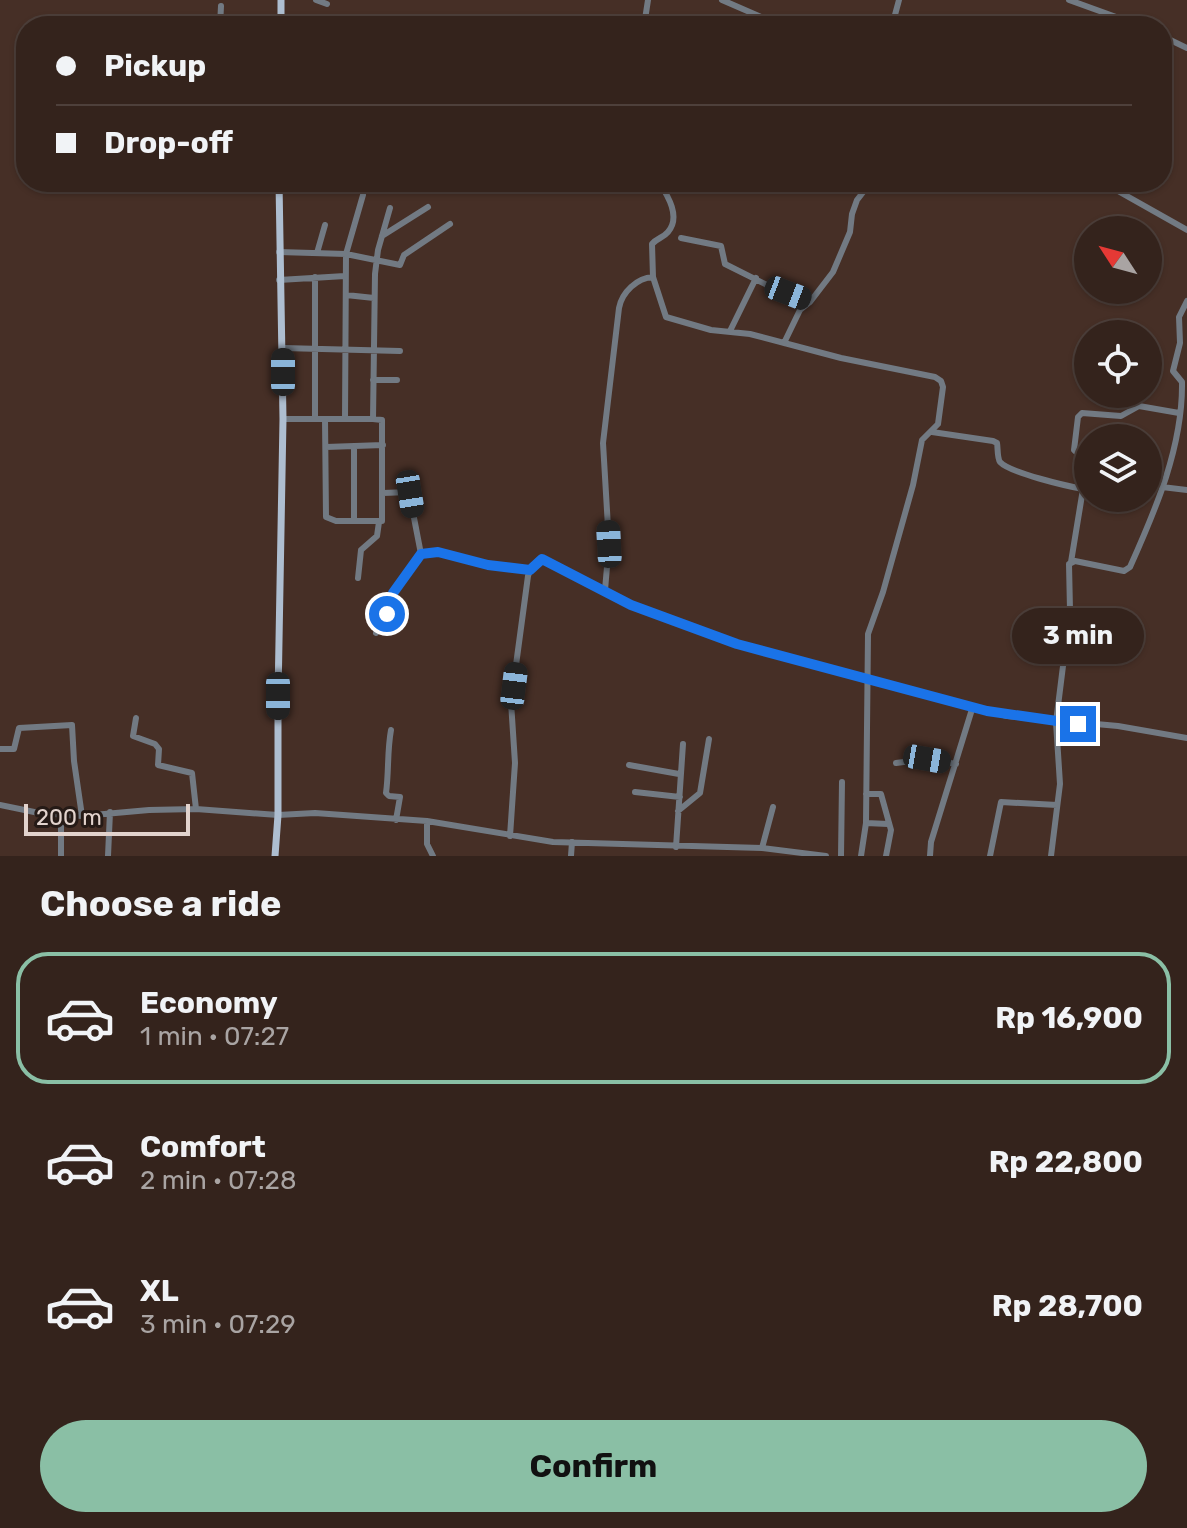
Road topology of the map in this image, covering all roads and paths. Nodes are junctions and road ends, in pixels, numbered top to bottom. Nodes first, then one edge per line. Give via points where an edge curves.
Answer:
1 (316, 0) edge
2 (722, 0) edge
3 (1069, 0) edge
4 (327, 4) dead end
5 (221, 6) dead end
6 (220, 16) edge
7 (759, 16) edge
8 (1113, 16) edge
9 (279, 192) edge
10 (665, 192) edge
11 (863, 192) edge
12 (1120, 192) edge
13 (363, 195) dead end
14 (428, 207) dead end
15 (390, 208) dead end
16 (450, 224) dead end
17 (325, 225) dead end
18 (1187, 230) edge
19 (382, 236) junction
20 (681, 238) dead end
21 (279, 252) junction
22 (317, 253) junction
23 (346, 254) junction
24 (376, 259) junction
25 (345, 276) junction
26 (315, 277) junction
27 (653, 277) junction
28 (756, 278) junction
29 (279, 280) junction
30 (346, 295) junction
31 (374, 298) junction
32 (1187, 301) edge
33 (810, 302) junction
34 (730, 331) junction
35 (784, 343) junction
36 (283, 348) junction
37 (316, 350) junction
38 (345, 350) junction
39 (373, 350) junction
40 (400, 351) dead end
41 (373, 380) junction
42 (397, 380) dead end
43 (1179, 413) junction
44 (283, 419) junction
45 (315, 419) junction
46 (325, 419) junction
47 (345, 419) junction
48 (373, 419) junction
49 (1077, 424) edge
50 (932, 432) junction
51 (383, 445) junction
52 (354, 446) junction
53 (326, 447) junction
54 (1074, 487) edge
55 (1162, 487) joint
56 (1187, 490) edge
57 (383, 493) junction
58 (1079, 512) edge
59 (1152, 512) edge
60 (354, 521) junction
61 (379, 522) junction
62 (421, 554) junction
63 (1071, 562) junction
64 (530, 570) junction
65 (358, 578) dead end
66 (605, 590) junction
67 (376, 633) dead end
68 (867, 678) junction
69 (973, 706) junction
70 (136, 718) dead end
71 (1056, 722) junction
72 (391, 730) dead end
73 (1187, 738) edge
74 (709, 739) dead end
75 (683, 744) dead end
76 (0, 749) edge
77 (896, 763) dead end
78 (956, 764) junction
79 (629, 765) dead end
80 (679, 774) junction
81 (842, 782) dead end
82 (635, 792) dead end
83 (866, 794) junction
84 (680, 797) junction
85 (0, 805) edge
86 (1057, 805) junction
87 (773, 807) dead end
88 (196, 809) junction
89 (678, 811) junction
90 (110, 812) junction
91 (61, 815) junction
92 (278, 815) junction
93 (82, 816) junction
94 (396, 820) junction
95 (427, 821) junction
96 (866, 823) junction
97 (888, 824) junction
98 (510, 836) junction
99 (572, 842) junction
100 (676, 847) junction
101 (762, 848) junction
102 (61, 856) edge
103 (108, 856) edge
104 (275, 856) edge
105 (433, 856) edge
106 (571, 856) edge
107 (822, 856) edge
108 (841, 856) edge
109 (861, 856) edge
110 (886, 856) edge
111 (930, 856) edge
112 (990, 856) edge
113 (1051, 856) edge

1 - 4 street
2 - 7 street
3 - 8 street
5 - 6 street
9 - 21 main road
10 - 27 street via 674,221 652,244
11 - 33 street via 833,272
12 - 18 street
13 - 23 street
14 - 19 street
15 - 19 street
16 - 24 street via 404,255 402,265
17 - 22 street
19 - 24 street
20 - 28 street via 721,246 725,264
21 - 22 street
21 - 29 main road
22 - 23 street
23 - 24 street
23 - 25 street
24 - 31 street
25 - 26 street
25 - 30 street
26 - 29 street
26 - 37 street
27 - 34 street via 666,317
27 - 66 street via 628,289 619,308 603,443 609,544
28 - 33 street
28 - 34 street
29 - 36 main road
30 - 31 street
30 - 38 street
31 - 39 street
32 - 43 street via 1179,317 1173,371 1182,382
33 - 35 street via 800,310
34 - 35 street
35 - 50 street via 935,377 943,387
36 - 37 street
36 - 44 main road
37 - 38 street
37 - 45 street
38 - 39 street
38 - 47 street
39 - 40 street
39 - 41 street
41 - 42 street
41 - 48 street
43 - 49 street via 1139,406 1121,416 1082,413
43 - 55 street
44 - 45 street
44 - 92 main road
45 - 46 street
46 - 47 street
46 - 53 street
47 - 48 street
48 - 51 street via 383,422
50 - 54 street via 993,441 1002,463
50 - 68 street via 922,440 868,634
51 - 52 street
51 - 57 street
52 - 53 street
52 - 60 street
53 - 60 street via 326,517
55 - 56 street
57 - 61 street
57 - 62 street via 409,492
58 - 63 street
59 - 63 street via 1128,570
60 - 61 street
61 - 65 street via 375,538 361,550
62 - 64 street via 438,552
62 - 67 street via 393,593
63 - 71 street
64 - 66 street via 542,559
64 - 98 street via 511,702 515,763
66 - 68 street via 721,639
68 - 69 street
68 - 83 street
69 - 71 street
69 - 78 street
70 - 88 street via 133,736 155,744 158,765 192,773
71 - 73 street
71 - 86 street
72 - 94 street via 386,793 400,797
74 - 89 street via 702,787
75 - 80 street
76 - 93 street via 14,749 19,728 72,725
77 - 78 street via 927,759
78 - 111 street
79 - 80 street
80 - 84 street
81 - 108 street
82 - 84 street
83 - 96 street
83 - 97 street via 881,794
84 - 89 street
85 - 91 street
86 - 112 street via 1001,802
86 - 113 street
87 - 101 street
88 - 90 street
88 - 92 street
89 - 100 street
90 - 93 street
90 - 103 street
91 - 93 street
91 - 102 street
92 - 94 street
92 - 104 main road
94 - 95 street
95 - 98 street
95 - 105 street
96 - 97 street
96 - 109 street
97 - 110 street
98 - 99 street
99 - 100 street
99 - 106 street
100 - 101 street
101 - 107 street

